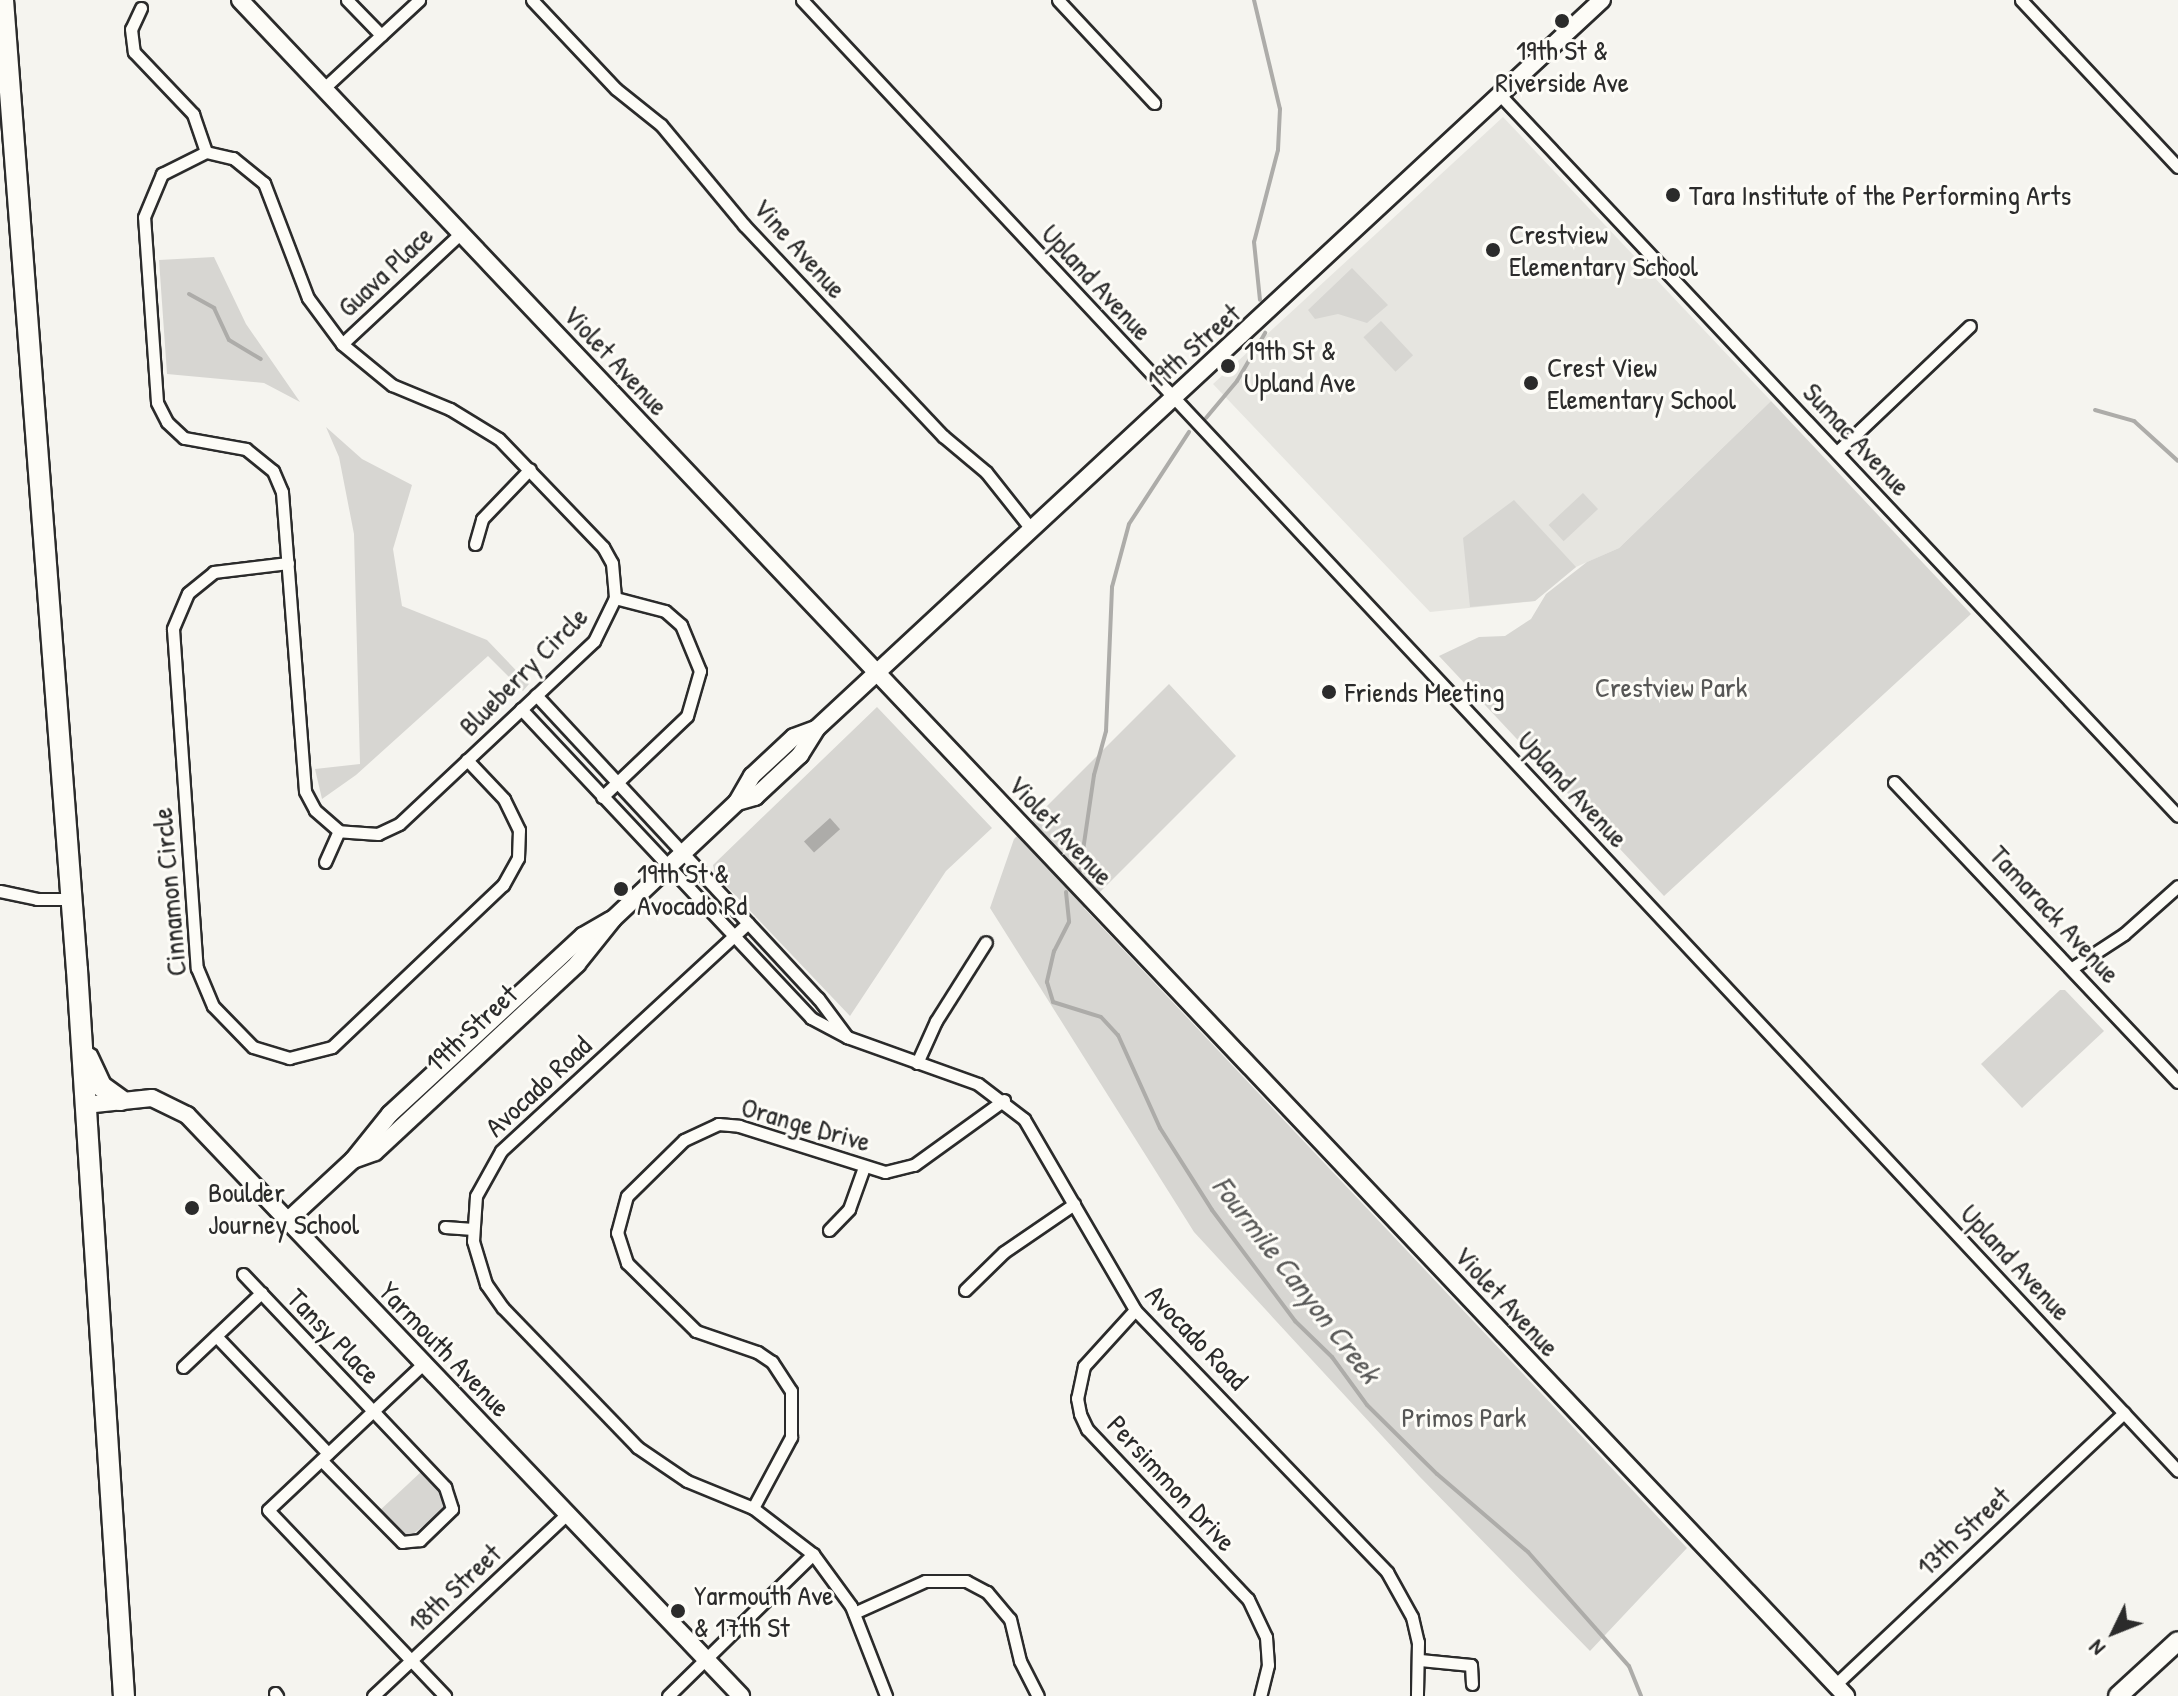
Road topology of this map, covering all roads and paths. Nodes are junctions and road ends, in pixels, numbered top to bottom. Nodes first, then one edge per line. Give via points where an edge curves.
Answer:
1 (3, 0) edge
2 (240, 0) edge
3 (347, 0) edge
4 (419, 0) edge
5 (532, 0) edge
6 (802, 0) edge
7 (1058, 0) edge
8 (1602, 0) edge
9 (2021, 0) edge
10 (141, 8) dead end
11 (381, 35) junction
12 (323, 89) junction
13 (1501, 96) junction
14 (1154, 103) dead end
15 (206, 152) junction
16 (2178, 167) edge
17 (461, 233) junction
18 (1970, 326) dead end
19 (342, 344) junction
20 (1172, 398) junction
21 (176, 432) junction
22 (167, 442) dead end
23 (1837, 452) junction
24 (530, 469) junction
25 (1032, 530) junction
26 (475, 544) dead end
27 (288, 563) junction
28 (615, 598) junction
29 (876, 673) junction
30 (536, 695) junction
31 (521, 709) junction
32 (467, 760) junction
33 (1894, 782) dead end
34 (617, 783) junction
35 (602, 797) junction
36 (2178, 816) edge
37 (339, 831) junction
38 (683, 853) junction
39 (325, 862) dead end
40 (667, 867) junction
41 (2178, 886) edge
42 (0, 891) edge
43 (71, 899) junction
44 (748, 923) junction
45 (733, 937) junction
46 (986, 942) dead end
47 (2072, 968) junction
48 (80, 1031) junction
49 (847, 1037) junction
50 (289, 1058) junction
51 (917, 1063) junction
52 (289, 1072) dead end
53 (2178, 1082) edge
54 (120, 1100) junction
55 (1004, 1100) junction
56 (85, 1105) junction
57 (864, 1167) junction
58 (1074, 1204) junction
59 (286, 1222) junction
60 (445, 1227) dead end
61 (473, 1229) junction
62 (829, 1230) dead end
63 (243, 1274) dead end
64 (965, 1290) dead end
65 (261, 1293) junction
66 (1135, 1310) junction
67 (216, 1336) junction
68 (424, 1363) junction
69 (183, 1367) dead end
70 (373, 1411) junction
71 (2124, 1413) junction
72 (324, 1457) junction
73 (2178, 1471) edge
74 (753, 1508) junction
75 (567, 1514) junction
76 (813, 1554) junction
77 (854, 1613) junction
78 (2178, 1641) edge
79 (706, 1659) junction
80 (1420, 1660) junction
81 (411, 1661) junction
82 (1472, 1684) dead end
83 (1840, 1690) edge
84 (124, 1696) edge
85 (373, 1696) edge
86 (445, 1696) edge
87 (668, 1696) edge
88 (741, 1696) edge
89 (886, 1696) edge
90 (1038, 1696) edge
91 (1260, 1696) edge
92 (1417, 1696) edge
93 (2118, 1696) edge

1 - 43 highway
2 - 12 street, Violet Avenue
3 - 11 street
4 - 11 street
5 - 25 street, Vine Avenue via 616,89 661,125 744,225 943,436 986,472
6 - 20 street, Upland Avenue
7 - 14 street
8 - 13 street, 19th Street
9 - 16 street
10 - 15 street via 131,29 134,52 193,114
11 - 12 street
12 - 17 street, Violet Avenue
13 - 20 street, 19th Street via 1258,325
13 - 23 street, Sumac Avenue
15 - 19 street, Blueberry Circle via 233,158 264,183 308,298
15 - 21 street via 162,174 144,217 157,402
17 - 19 street, Guava Place
17 - 29 street, Violet Avenue
18 - 23 street
19 - 24 street, Blueberry Circle via 392,385 474,421
20 - 25 street, 19th Street
20 - 71 street, Upland Avenue
21 - 22 street
21 - 27 street via 194,444 246,449 265,462 282,492
23 - 36 street, Sumac Avenue
24 - 26 street via 482,519
24 - 28 street, Blueberry Circle via 603,547 612,563
25 - 29 street, 19th Street
27 - 37 street via 303,780 308,800
27 - 50 street, Cinnamon Circle via 225,568 185,589 173,629 197,968 205,994 241,1037 265,1053
28 - 30 street, Blueberry Circle via 605,629
28 - 34 street via 654,607 681,625 706,671 687,716
29 - 38 street, 19th Street via 755,797 737,802
29 - 83 street, Violet Avenue
30 - 31 street, Blueberry Circle
30 - 34 street, Avocado Road
31 - 32 street, Blueberry Circle
31 - 35 street, Avocado Road
32 - 37 street, Blueberry Circle via 389,830 366,836
32 - 50 street via 511,809 526,845 497,892 342,1039 321,1052
33 - 47 street, Tamarack Avenue
34 - 35 street
34 - 38 street, Avocado Road
35 - 40 street, Avocado Road
37 - 39 street
38 - 40 street, 19th Street
38 - 44 street, Avocado Road
40 - 45 street, Avocado Road
40 - 59 street, 19th Street via 613,919 577,964 375,1152 353,1160
41 - 47 street via 2124,934
42 - 43 street
43 - 48 highway
44 - 45 street, Avocado Road
44 - 49 street, Avocado Road
45 - 49 street, Avocado Road via 811,1018
45 - 61 street, Avocado Road via 501,1151 476,1196
46 - 51 street via 936,1021
47 - 53 street, Tamarack Avenue
48 - 54 highway via 98,1081
48 - 56 highway
49 - 51 street, Avocado Road
50 - 52 street
51 - 55 street, Avocado Road via 978,1084
54 - 56 street, Yarmouth Avenue
54 - 59 street, Yarmouth Avenue via 157,1099 182,1111
55 - 57 street, Orange Drive via 914,1165 885,1172
55 - 58 street, Avocado Road via 1030,1126
56 - 84 highway
57 - 62 street via 849,1209
57 - 74 street, Orange Drive via 739,1126 718,1124 684,1140 627,1196 618,1216 620,1249 627,1263 680,1319 714,1340 757,1352 772,1362 791,1391 791,1437
58 - 64 street via 1004,1252
58 - 66 street, Avocado Road
59 - 68 street, Yarmouth Avenue
60 - 61 street
61 - 74 street, Avocado Road via 477,1263 503,1308 637,1447 718,1500
63 - 65 street, Tansy Place
65 - 67 street, Tansy Place
65 - 70 street, Tansy Place
66 - 80 street, Avocado Road via 1387,1572 1412,1617
66 - 91 street, Persimmon Drive via 1084,1366 1077,1390 1080,1414 1087,1429 1248,1599 1266,1637 1268,1665
67 - 69 street, Tansy Place
67 - 72 street
68 - 70 street
68 - 75 street, Yarmouth Avenue
70 - 72 street
70 - 72 street, Tansy Place via 451,1494 452,1509 444,1521 420,1540 402,1542
71 - 73 street, Upland Avenue
71 - 83 street, 13th Street
72 - 81 street via 268,1510
74 - 76 street, Avocado Road
75 - 79 street, Yarmouth Avenue
75 - 81 street, 18th Street
76 - 77 street, Avocado Road
76 - 79 street
77 - 89 street, Avocado Road
77 - 90 street via 925,1581 966,1581 987,1592 1010,1619 1020,1661
78 - 93 main road
79 - 87 street
79 - 88 street, Yarmouth Avenue
80 - 82 street via 1471,1665
80 - 92 street, Avocado Road
81 - 85 street, 18th Street
81 - 86 street

